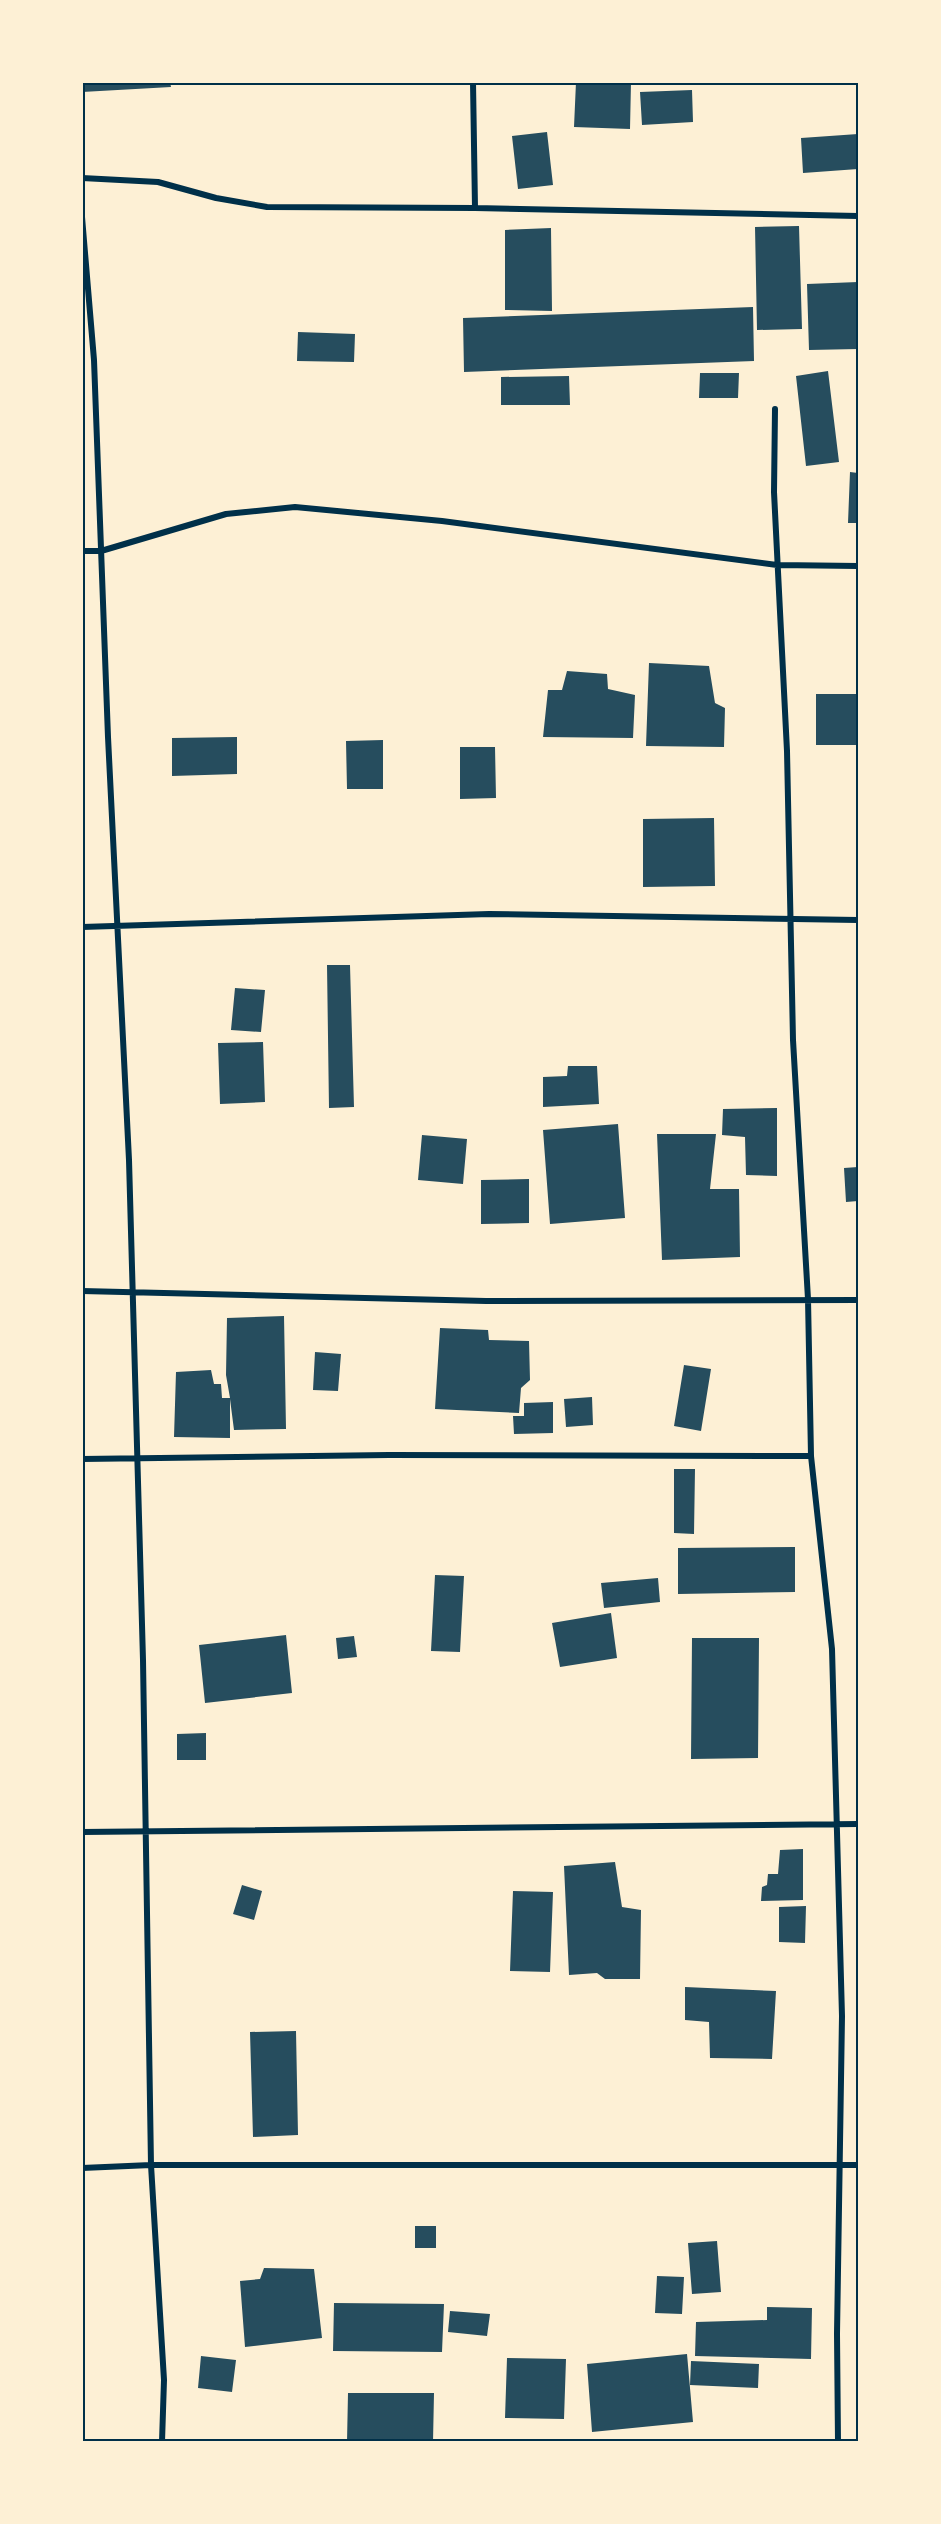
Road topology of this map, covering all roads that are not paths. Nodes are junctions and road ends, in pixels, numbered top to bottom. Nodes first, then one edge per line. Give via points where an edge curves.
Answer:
1 (473, 82) edge
2 (82, 178) edge
3 (475, 208) junction
4 (858, 216) edge
5 (82, 217) edge
6 (775, 409) dead end
7 (82, 551) edge
8 (101, 551) junction
9 (777, 565) junction
10 (858, 566) edge
11 (789, 918) junction
12 (858, 920) edge
13 (82, 927) edge
14 (118, 927) junction
15 (82, 1291) edge
16 (132, 1291) junction
17 (808, 1299) junction
18 (858, 1300) edge
19 (811, 1456) junction
20 (136, 1458) junction
21 (82, 1459) edge
22 (858, 1824) edge
23 (837, 1825) junction
24 (82, 1832) edge
25 (145, 1833) junction
26 (151, 2165) junction
27 (838, 2165) junction
28 (858, 2165) edge
29 (82, 2168) edge
30 (162, 2442) edge
31 (838, 2442) edge

1 - 3 street
2 - 3 street via 158,182 267,207
3 - 4 street
5 - 8 street via 94,360
6 - 9 street
7 - 8 street
8 - 9 street via 226,514 295,507 442,521
8 - 14 street
9 - 10 street
9 - 11 street via 787,751
11 - 12 street
11 - 14 street via 489,914
11 - 17 street
13 - 14 street
14 - 16 street
15 - 16 street
16 - 17 street via 486,1301
16 - 20 street
17 - 18 street
17 - 19 street
19 - 20 street
19 - 23 street via 832,1649
20 - 21 street
20 - 25 street
22 - 23 street
23 - 25 street
23 - 27 street via 842,2016
24 - 25 street
25 - 26 street
26 - 27 street
26 - 29 street
26 - 30 street via 164,2380
27 - 28 street
27 - 31 street

